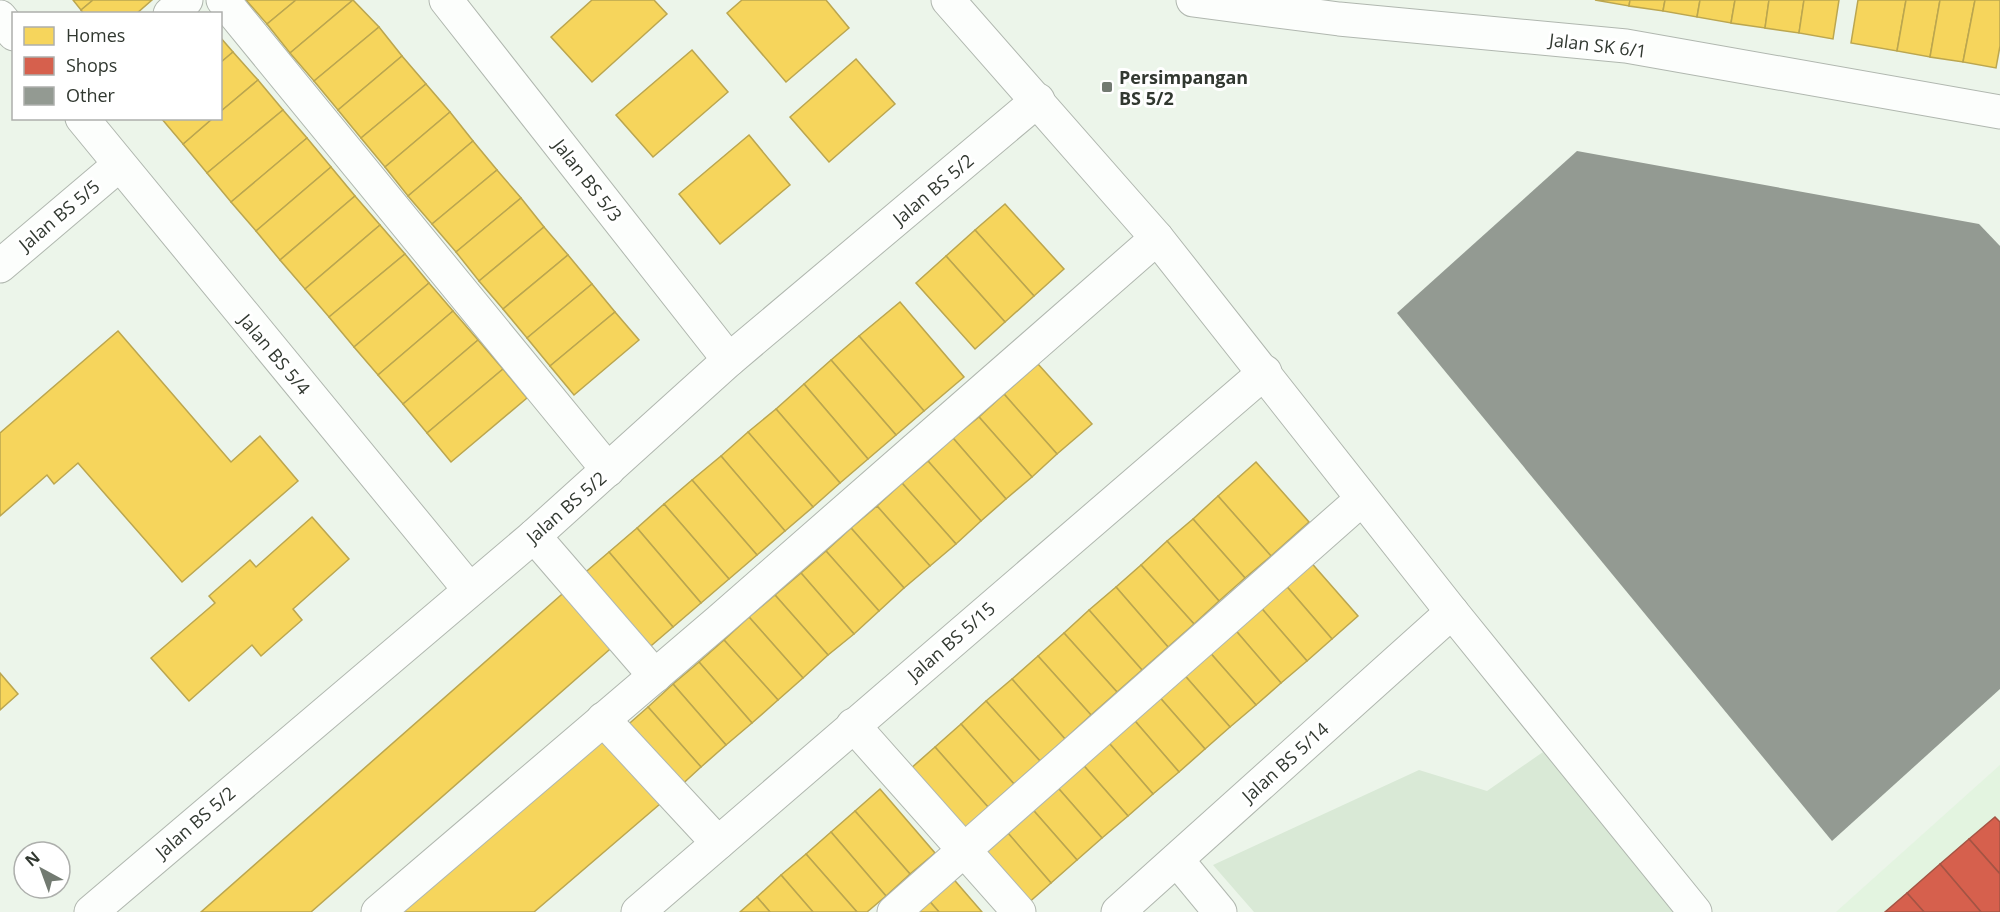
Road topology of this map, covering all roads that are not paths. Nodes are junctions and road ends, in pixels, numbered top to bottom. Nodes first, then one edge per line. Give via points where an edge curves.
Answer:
1 (186, 0) edge
2 (223, 0) edge
3 (446, 0) edge
4 (948, 0) edge
5 (1193, 0) edge
6 (1372, 10) edge
7 (172, 12) edge
8 (0, 17) edge
9 (12, 32) edge
10 (1038, 100) junction
11 (2000, 112) edge
12 (84, 120) edge
13 (119, 165) junction
14 (1157, 238) junction
15 (0, 266) edge
16 (729, 360) junction
17 (1265, 372) junction
18 (608, 470) junction
19 (1362, 499) junction
20 (534, 536) junction
21 (469, 589) junction
22 (1452, 612) junction
23 (655, 676) junction
24 (603, 719) junction
25 (853, 725) junction
26 (718, 843) junction
27 (964, 850) junction
28 (1177, 860) junction
29 (91, 912) edge
30 (378, 912) edge
31 (638, 912) edge
32 (894, 912) edge
33 (1019, 912) edge
34 (1118, 912) edge
35 (1220, 912) edge
36 (1695, 912) edge

1 - 7 street
2 - 18 street
3 - 16 street, Jalan BS 5/3
4 - 10 street
5 - 6 street, Jalan SK 6/1
6 - 11 street, Jalan SK 6/1 via 1626,46
8 - 9 street
10 - 14 street
10 - 16 street, Jalan BS 5/2
12 - 13 street, Jalan BS 5/4
13 - 15 street, Jalan BS 5/5
13 - 21 street, Jalan BS 5/4
14 - 17 street
14 - 23 street
16 - 18 street, Jalan BS 5/2
17 - 19 street
17 - 25 street, Jalan BS 5/15
18 - 20 street, Jalan BS 5/2
19 - 22 street
19 - 27 street
20 - 21 street, Jalan BS 5/2
20 - 23 street
21 - 29 street, Jalan BS 5/2
22 - 28 street, Jalan BS 5/14
22 - 36 street
23 - 24 street
24 - 26 street
24 - 30 street
25 - 26 street, Jalan BS 5/15
25 - 27 street
26 - 31 street, Jalan BS 5/15
27 - 32 street
27 - 33 street
28 - 34 street, Jalan BS 5/14
28 - 35 street

